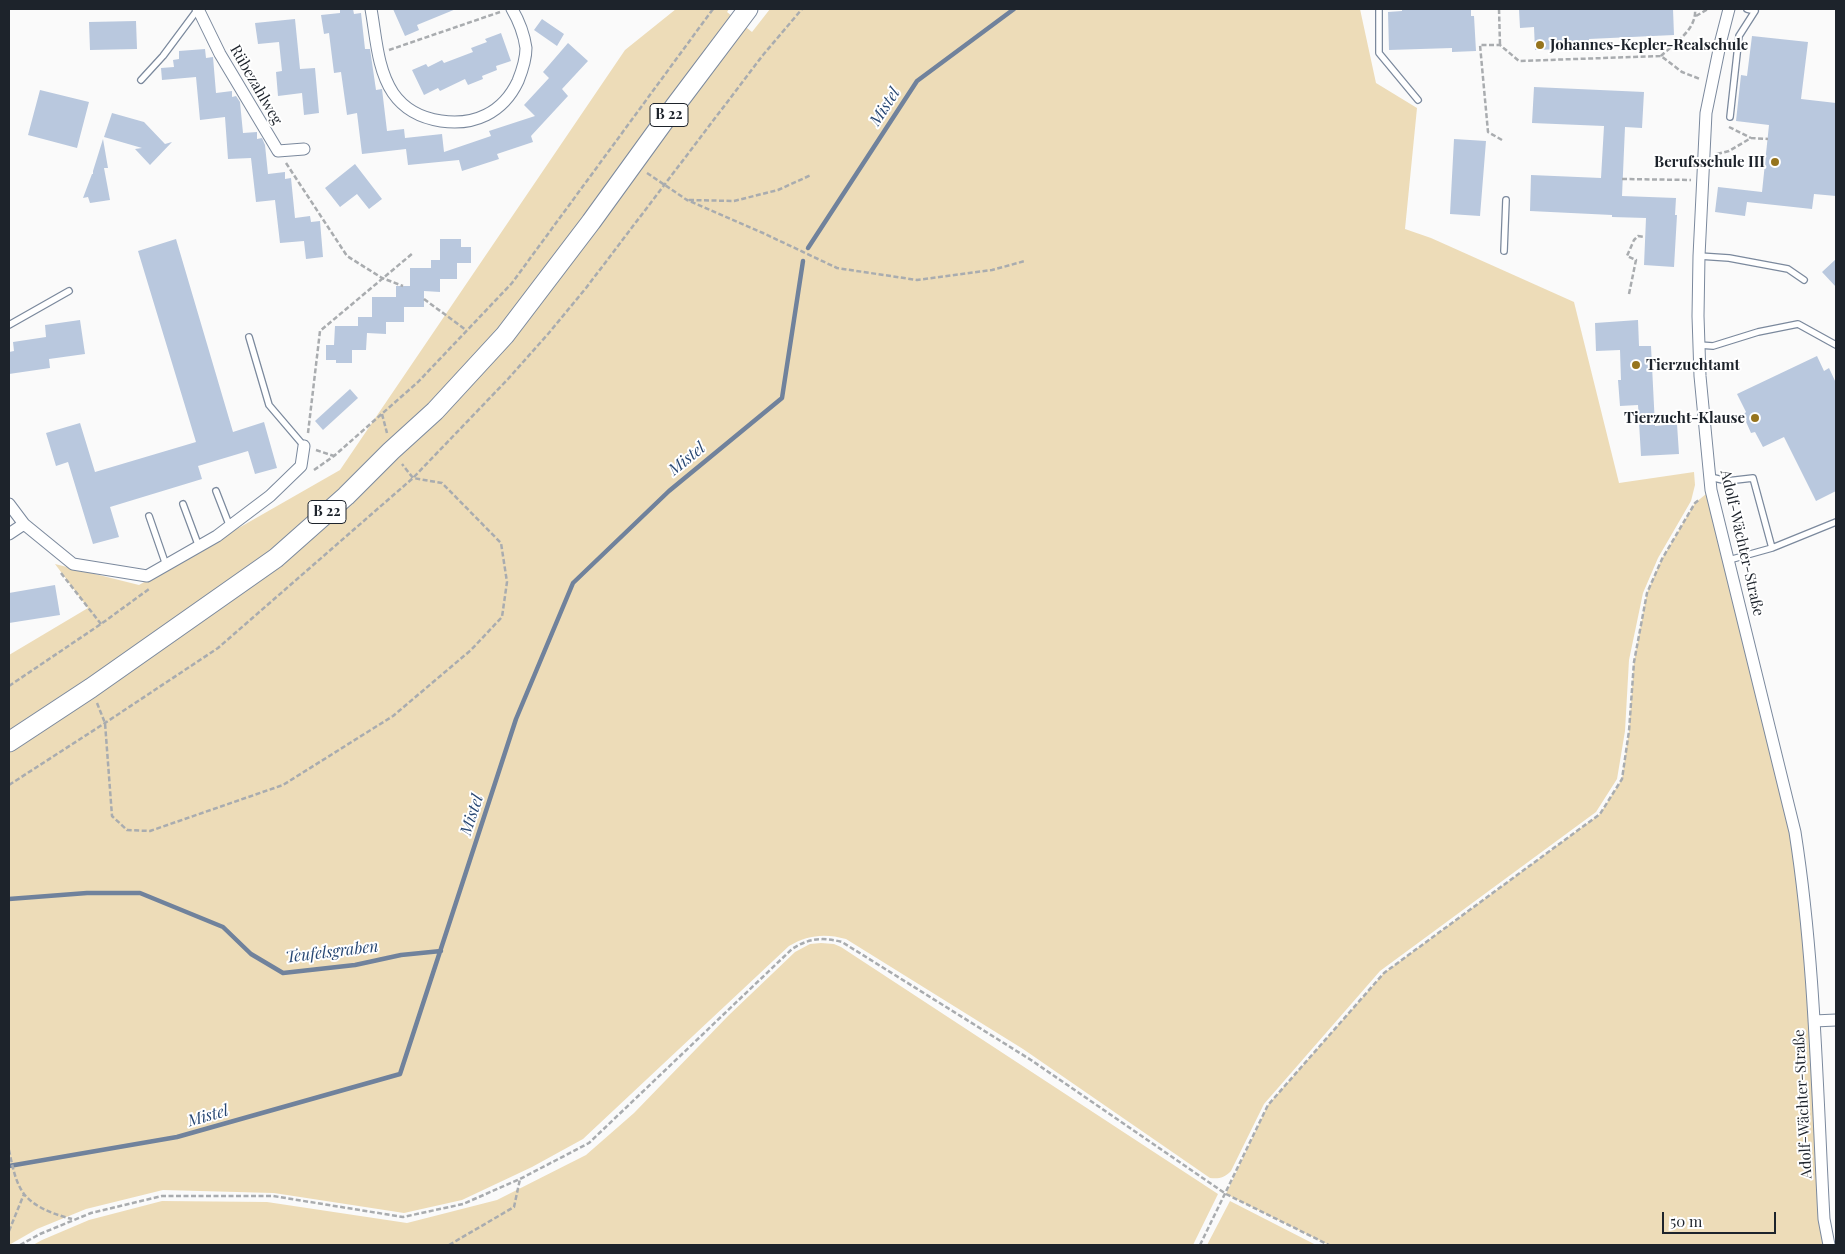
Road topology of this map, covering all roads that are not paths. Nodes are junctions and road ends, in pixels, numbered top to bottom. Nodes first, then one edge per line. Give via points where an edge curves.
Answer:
1 (198, 9) edge
2 (371, 9) edge
3 (510, 9) edge
4 (748, 9) edge
5 (1378, 9) edge
6 (1729, 9) edge
7 (1747, 9) edge
8 (141, 80) dead end
9 (1418, 100) dead end
10 (1730, 117) dead end
11 (304, 149) dead end
12 (1506, 200) dead end
13 (1504, 251) dead end
14 (1699, 256) junction
15 (1804, 280) dead end
16 (69, 291) dead end
17 (9, 326) edge
18 (249, 337) dead end
19 (1699, 345) junction
20 (1836, 345) edge
21 (304, 446) joint
22 (1710, 477) junction
23 (216, 491) dead end
24 (9, 504) edge
25 (183, 504) dead end
26 (149, 516) dead end
27 (1836, 522) edge
28 (24, 524) junction
29 (230, 527) junction
30 (9, 534) edge
31 (199, 547) junction
32 (1772, 548) junction
33 (1728, 560) junction
34 (166, 565) junction
35 (9, 742) edge
36 (1836, 1020) edge
37 (1814, 1021) junction
38 (1829, 1245) edge

1 - 8 lane
1 - 11 street, Rübezahlweg via 220,54 278,151
2 - 3 street via 385,78 394,94 415,113 428,119 458,123 494,112 506,101 520,76 526,50 518,20
4 - 35 main road, B 22 via 505,335 435,411 276,558
5 - 9 lane via 1379,53
6 - 14 street, Adolf-Wächter-Straße via 1706,113
7 - 10 lane via 1756,11 1739,36
12 - 13 lane
14 - 15 lane via 1730,258 1788,269
14 - 19 street, Adolf-Wächter-Straße
16 - 17 lane
18 - 21 lane via 269,405
19 - 20 lane via 1713,346 1798,324
19 - 22 street, Adolf-Wächter-Straße
21 - 29 street via 301,466 270,496
22 - 32 lane via 1727,481 1753,478
22 - 33 street, Adolf-Wächter-Straße
23 - 29 lane
24 - 28 street
25 - 31 lane
26 - 34 lane
27 - 32 lane
28 - 30 street
28 - 34 street via 73,564 147,576
29 - 31 street
31 - 34 street
32 - 33 lane
33 - 37 street, Adolf-Wächter-Straße via 1795,832 1803,883
36 - 37 street, Adolf-Wächter-Straße
37 - 38 street, Adolf-Wächter-Straße via 1824,1219

